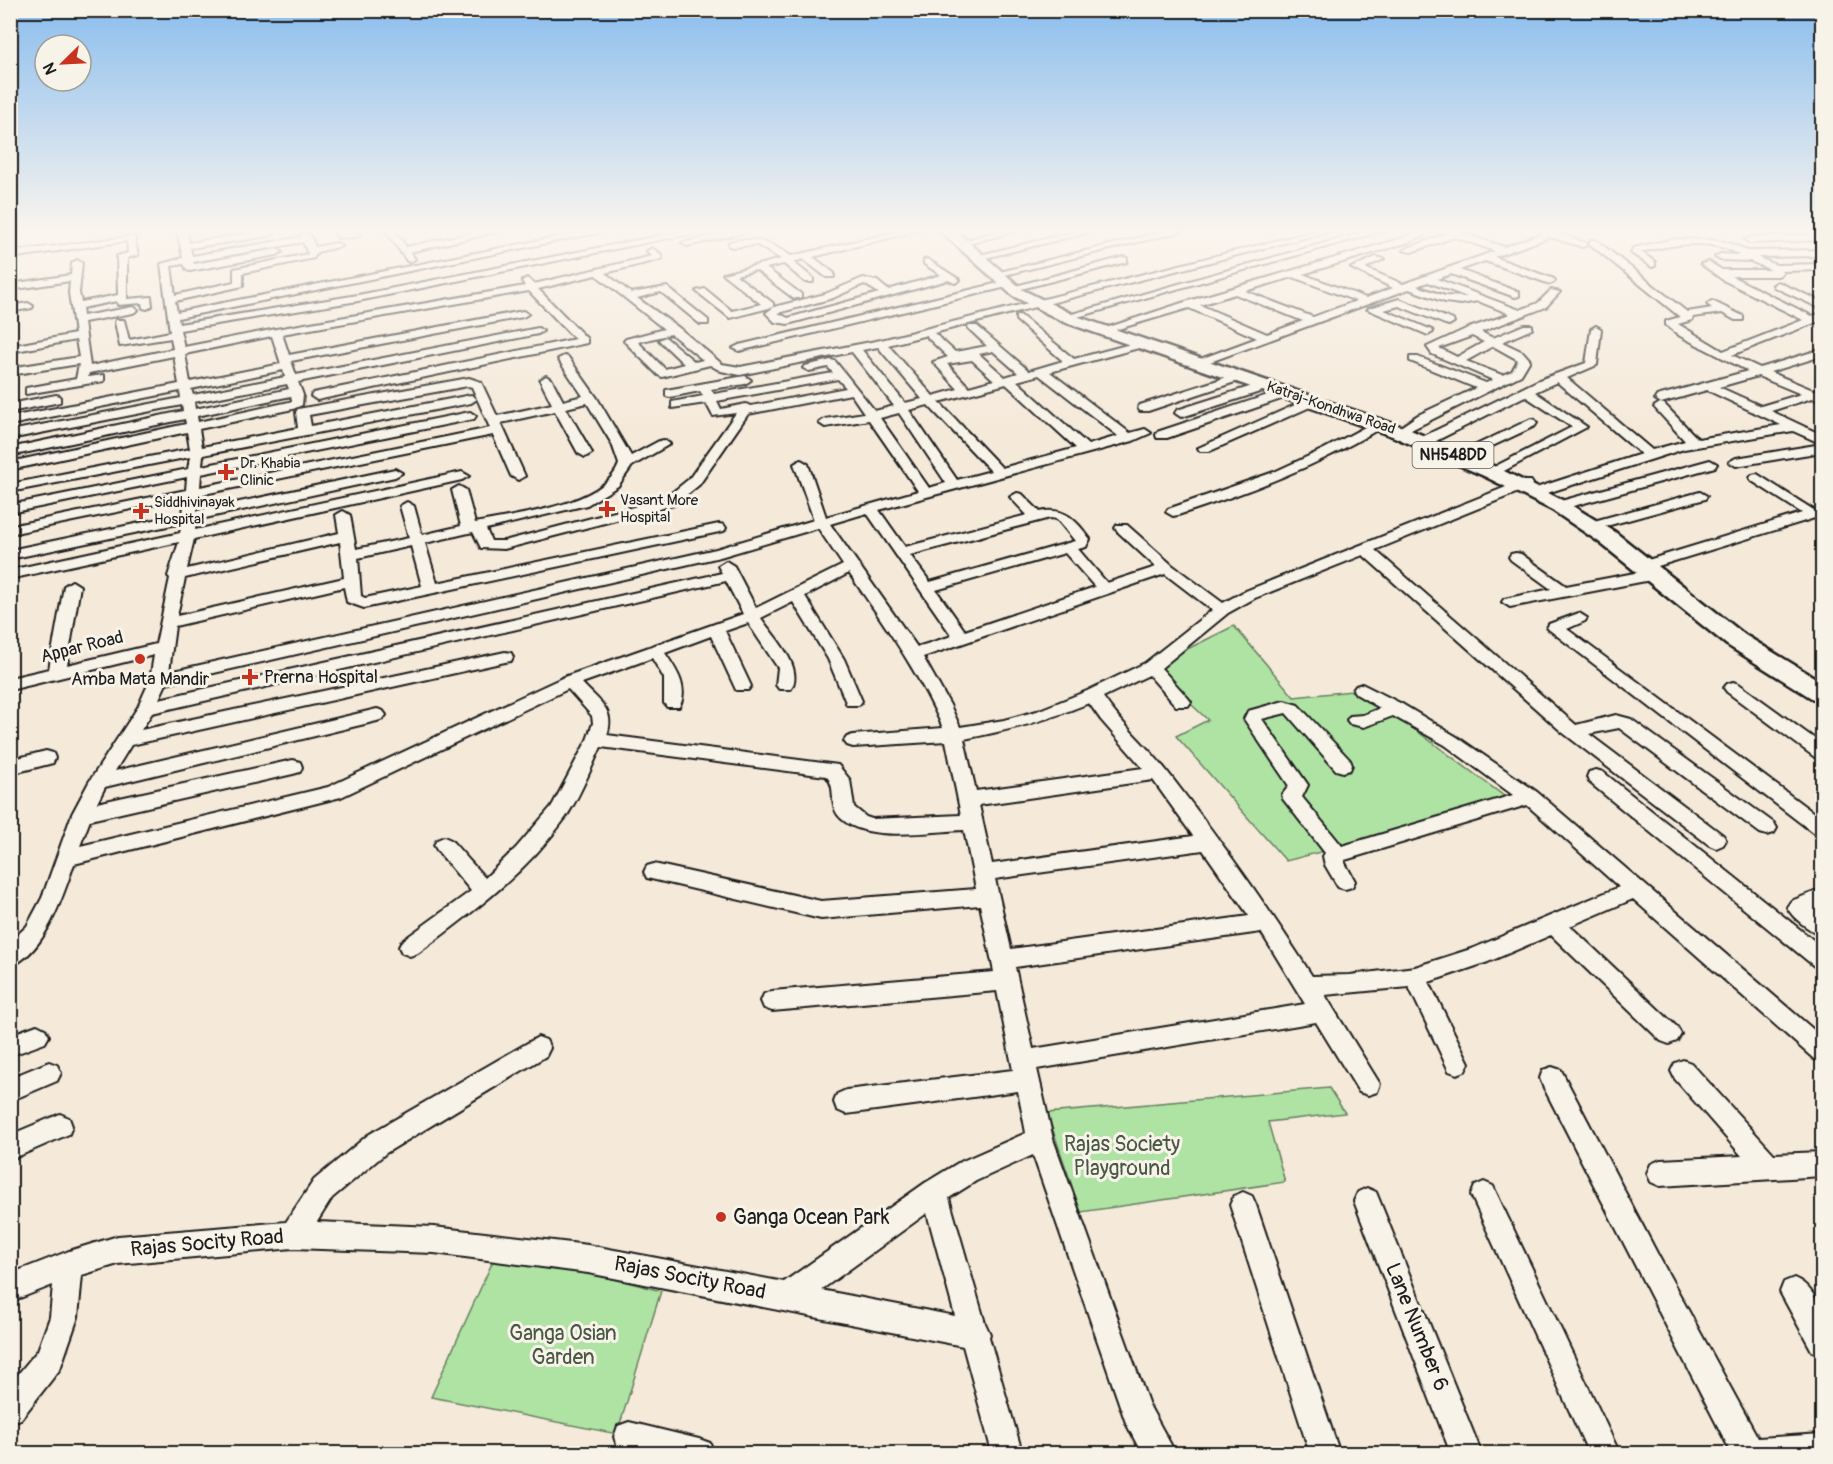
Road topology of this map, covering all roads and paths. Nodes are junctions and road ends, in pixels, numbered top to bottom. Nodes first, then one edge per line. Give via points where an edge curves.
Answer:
1 (76, 299) edge
2 (111, 299) edge
3 (123, 299) edge
4 (140, 299) edge
5 (171, 299) edge
6 (283, 299) edge
7 (348, 299) edge
8 (392, 299) edge
9 (423, 299) edge
10 (445, 299) edge
11 (542, 299) edge
12 (634, 299) edge
13 (676, 299) edge
14 (719, 299) edge
15 (762, 299) edge
16 (816, 299) edge
17 (867, 299) edge
18 (943, 299) edge
19 (1034, 299) edge
20 (1057, 299) edge
21 (1131, 299) edge
22 (1206, 299) edge
23 (1256, 299) edge
24 (1287, 299) edge
25 (1355, 299) edge
26 (1368, 299) edge
27 (1442, 299) edge
28 (1471, 299) edge
29 (1482, 299) edge
30 (1545, 299) edge
31 (1665, 299) edge
32 (1751, 299) edge
33 (1767, 299) edge
34 (1708, 301) dead end
35 (1361, 302) junction
36 (1041, 304) junction
37 (1189, 304) junction
38 (317, 305) junction
39 (402, 305) junction
40 (28, 306) dead end
41 (76, 306) junction
42 (10, 309) edge
43 (133, 310) dead end
44 (1375, 310) junction
45 (1723, 310) junction
46 (1521, 314) junction
47 (523, 315) dead end
48 (1326, 315) junction
49 (1686, 315) junction
50 (1070, 316) junction
51 (1822, 316) edge
52 (1020, 318) dead end
53 (1739, 318) dead end
54 (78, 320) junction
55 (1310, 321) junction
56 (1805, 321) junction
57 (120, 322) dead end
58 (704, 322) dead end
59 (1449, 322) dead end
60 (322, 324) junction
61 (174, 326) junction
62 (1527, 327) dead end
63 (973, 328) dead end
64 (1108, 329) junction
65 (1596, 329) dead end
66 (675, 330) junction
67 (538, 331) dead end
68 (1470, 331) junction
69 (1428, 332) dead end
70 (932, 336) dead end
71 (1266, 338) junction
72 (664, 340) dead end
73 (1494, 341) junction
74 (881, 343) junction
75 (1142, 344) junction
76 (350, 347) junction
77 (996, 347) junction
78 (740, 348) dead end
79 (855, 348) junction
80 (283, 351) junction
81 (1822, 352) edge
82 (15, 354) dead end
83 (1722, 355) junction
84 (83, 359) junction
85 (564, 359) dead end
86 (827, 359) junction
87 (1414, 359) dead end
88 (713, 361) junction
89 (1201, 362) junction
90 (1460, 362) junction
91 (1072, 363) junction
92 (693, 366) junction
93 (357, 367) junction
94 (182, 368) junction
95 (1443, 370) junction
96 (1041, 371) junction
97 (1759, 372) junction
98 (775, 375) dead end
99 (841, 375) junction
100 (1027, 375) junction
101 (1559, 376) junction
102 (12, 377) edge
103 (1240, 377) junction
104 (546, 380) dead end
105 (1503, 380) junction
106 (1005, 381) junction
107 (746, 382) junction
108 (1268, 385) junction
109 (1708, 386) junction
110 (704, 387) junction
111 (1488, 388) junction
112 (854, 390) junction
113 (966, 391) junction
114 (1289, 392) junction
115 (670, 393) dead end
116 (1819, 394) edge
117 (10, 395) edge
118 (1520, 395) junction
119 (297, 396) junction
120 (591, 398) junction
121 (187, 399) junction
122 (471, 399) dead end
123 (710, 399) junction
124 (930, 400) junction
125 (1313, 401) junction
126 (676, 405) dead end
127 (559, 406) junction
128 (10, 408) edge
129 (902, 408) junction
130 (1144, 408) dead end
131 (745, 410) junction
132 (1759, 411) junction
133 (1181, 413) dead end
134 (470, 416) dead end
135 (872, 416) junction
136 (10, 421) edge
137 (1612, 422) junction
138 (825, 423) dead end
139 (1531, 423) dead end
140 (1378, 424) junction
141 (192, 425) junction
142 (496, 426) junction
143 (1581, 427) junction
144 (1794, 427) junction
145 (305, 430) junction
146 (1401, 430) junction
147 (1145, 433) dead end
148 (10, 435) edge
149 (1162, 435) dead end
150 (1128, 438) junction
151 (1429, 438) junction
152 (1822, 440) edge
153 (1695, 443) junction
154 (664, 444) dead end
155 (1205, 448) dead end
156 (1822, 448) edge
157 (1085, 449) junction
158 (10, 452) edge
159 (197, 453) junction
160 (585, 453) dead end
161 (1464, 454) junction
162 (1650, 455) junction
163 (1736, 462) dead end
164 (626, 464) junction
165 (801, 464) dead end
166 (1710, 464) dead end
167 (10, 466) edge
168 (1497, 469) junction
169 (195, 472) junction
170 (395, 473) dead end
171 (1000, 473) junction
172 (518, 476) dead end
173 (1757, 478) dead end
174 (245, 482) junction
175 (954, 485) junction
176 (338, 486) junction
177 (1529, 487) junction
178 (10, 488) edge
179 (192, 492) junction
180 (926, 493) junction
181 (1700, 496) dead end
182 (1017, 497) dead end
183 (1566, 504) junction
184 (244, 506) junction
185 (407, 506) dead end
186 (341, 508) junction
187 (870, 508) junction
188 (10, 509) edge
189 (1173, 512) dead end
190 (542, 513) junction
191 (1818, 513) edge
192 (1037, 517) junction
193 (189, 518) junction
194 (822, 522) junction
195 (1599, 524) junction
196 (473, 528) junction
197 (719, 528) dead end
198 (1122, 528) dead end
199 (10, 530) edge
200 (548, 533) junction
201 (346, 536) junction
202 (186, 538) junction
203 (416, 540) junction
204 (1069, 548) junction
205 (619, 549) junction
206 (1365, 549) junction
207 (903, 552) junction
208 (720, 553) junction
209 (10, 555) edge
210 (350, 555) junction
211 (1516, 557) dead end
212 (559, 562) junction
213 (852, 566) junction
214 (1167, 568) junction
215 (1654, 569) junction
216 (10, 575) edge
217 (626, 575) junction
218 (176, 576) junction
219 (730, 576) junction
220 (352, 580) junction
221 (72, 586) dead end
222 (567, 588) junction
223 (927, 588) junction
224 (431, 590) junction
225 (1105, 590) junction
226 (1564, 592) junction
227 (796, 594) junction
228 (1510, 602) dead end
229 (1222, 610) junction
230 (752, 616) junction
231 (1579, 618) dead end
232 (167, 623) junction
233 (716, 628) junction
234 (962, 639) junction
235 (164, 646) junction
236 (655, 650) junction
237 (915, 654) junction
238 (505, 657) dead end
239 (1151, 667) junction
240 (57, 673) junction
241 (159, 680) junction
242 (570, 681) junction
243 (10, 684) edge
244 (1822, 685) edge
245 (742, 686) dead end
246 (785, 686) dead end
247 (1733, 688) dead end
248 (1362, 690) dead end
249 (1822, 693) edge
250 (1093, 695) junction
251 (853, 701) dead end
252 (1182, 702) dead end
253 (673, 703) dead end
254 (146, 708) junction
255 (1396, 708) junction
256 (377, 715) dead end
257 (1356, 720) dead end
258 (1573, 732) junction
259 (954, 734) junction
260 (125, 740) junction
261 (596, 740) junction
262 (854, 741) dead end
263 (1822, 753) edge
264 (46, 759) dead end
265 (1343, 765) dead end
266 (10, 767) edge
267 (293, 767) dead end
268 (1158, 773) junction
269 (1596, 777) dead end
270 (98, 782) junction
271 (1530, 797) junction
272 (968, 799) junction
273 (82, 814) junction
274 (972, 822) junction
275 (1767, 828) dead end
276 (1822, 829) edge
277 (1716, 840) dead end
278 (1208, 842) junction
279 (444, 845) dead end
280 (1338, 855) junction
281 (65, 858) junction
282 (654, 872) dead end
283 (983, 873) junction
284 (1345, 881) dead end
285 (1636, 889) junction
286 (484, 892) junction
287 (988, 896) junction
288 (1822, 897) edge
289 (1266, 922) junction
290 (1554, 924) junction
291 (1822, 926) edge
292 (410, 947) dead end
293 (10, 957) edge
294 (1822, 959) edge
295 (1004, 970) junction
296 (1415, 977) junction
297 (1306, 986) junction
298 (772, 1001) dead end
299 (1322, 1011) junction
300 (1670, 1034) dead end
301 (37, 1036) dead end
302 (10, 1046) edge
303 (538, 1048) dead end
304 (1822, 1051) edge
305 (1457, 1063) dead end
306 (1025, 1070) junction
307 (1683, 1071) dead end
308 (49, 1073) dead end
309 (1552, 1078) dead end
310 (1368, 1084) dead end
311 (10, 1090) edge
312 (846, 1102) dead end
313 (60, 1126) dead end
314 (1040, 1139) junction
315 (10, 1148) edge
316 (1822, 1164) edge
317 (1769, 1167) junction
318 (1660, 1173) dead end
319 (934, 1192) junction
320 (1484, 1196) dead end
321 (1367, 1201) dead end
322 (1243, 1205) dead end
323 (293, 1235) junction
324 (69, 1265) junction
325 (10, 1288) edge
326 (1794, 1292) dead end
327 (787, 1297) junction
328 (976, 1334) junction
329 (1822, 1341) edge
330 (10, 1408) edge
331 (629, 1437) dead end
332 (1822, 1449) edge
333 (1748, 1453) edge
334 (699, 1454) edge
335 (1005, 1454) edge
336 (1161, 1454) edge
337 (1324, 1454) edge
338 (1467, 1454) edge
339 (1605, 1454) edge

1 - 41 street
2 - 41 street
3 - 4 street via 122,303
5 - 61 street
6 - 61 street
7 - 38 street
8 - 39 street
9 - 39 street
10 - 39 street
11 - 119 street via 583,341
12 - 66 street
13 - 58 street
14 - 15 street via 730,315 769,305
16 - 17 street via 771,313 788,321
18 - 78 street
19 - 36 highway, NH548DD
20 - 36 street
21 - 50 street
22 - 37 street
23 - 55 street
24 - 48 street
25 - 35 street
26 - 35 street
27 - 28 street
29 - 46 street
30 - 46 street via 1542,305
31 - 49 street
32 - 56 street
33 - 56 street
34 - 45 street
35 - 44 street
35 - 48 street
36 - 50 highway, Katraj-Kondhwa Road / NH548DD
36 - 74 street
36 - 75 highway, Katraj-Kondhwa Road / NH548DD via 1070,319
37 - 64 street
37 - 71 street
38 - 60 street
38 - 61 street
39 - 60 street
40 - 42 street
41 - 54 street
43 - 54 street
44 - 59 street via 1400,302
44 - 69 street
45 - 49 street
45 - 53 street
46 - 68 street
47 - 76 street
48 - 55 street
49 - 83 street via 1686,320 1672,322 1671,326
50 - 64 highway, Katraj-Kondhwa Road / NH548DD
51 - 56 street
52 - 91 street
54 - 84 street
55 - 71 street
56 - 83 street
57 - 61 street via 124,344
60 - 80 street
61 - 94 street
62 - 73 street
63 - 77 street
64 - 89 highway, Katraj-Kondhwa Road / NH548DD
65 - 101 street via 1591,365
66 - 88 street
66 - 92 street via 630,341 662,373
67 - 93 street
68 - 73 street
68 - 90 street via 1433,347
70 - 77 street via 953,356
71 - 89 street
72 - 92 street
73 - 90 street
73 - 105 street via 1524,360 1517,373
74 - 79 street
74 - 124 street
75 - 89 highway, Katraj-Kondhwa Road / NH548DD
75 - 91 street
76 - 80 street
76 - 93 street
77 - 100 street
79 - 86 street
79 - 129 street
80 - 94 street
80 - 94 street
80 - 119 street
81 - 97 street
82 - 84 street
83 - 97 street
84 - 94 street
84 - 102 street
84 - 117 street
85 - 120 street
86 - 88 street via 740,371 725,369
86 - 98 street
86 - 99 street
87 - 95 street
88 - 92 street
89 - 103 highway, Katraj-Kondhwa Road / NH548DD
89 - 146 highway, Katraj-Kondhwa Road / NH548DD
90 - 95 street
90 - 105 street
91 - 96 street
93 - 119 street
94 - 121 street
94 - 128 street
94 - 136 street
95 - 111 street
96 - 100 street
96 - 150 street
97 - 109 street
97 - 116 street
99 - 107 street
99 - 112 street
100 - 106 street
101 - 118 street
101 - 137 street
103 - 108 highway, Katraj-Kondhwa Road / NH548DD
103 - 130 street
104 - 127 street
105 - 111 street
106 - 113 street
106 - 113 street via 985,366 950,374
106 - 157 street
107 - 110 street
107 - 123 street
107 - 131 street
108 - 114 highway, Katraj-Kondhwa Road / NH548DD
108 - 133 street
109 - 132 street
109 - 153 street via 1660,403
110 - 115 street
110 - 123 street
111 - 118 street
111 - 146 street
112 - 131 street
112 - 135 street
113 - 124 street
114 - 125 highway, Katraj-Kondhwa Road / NH548DD
114 - 149 street
116 - 132 street
118 - 143 street
118 - 151 street
119 - 121 street
119 - 141 street
119 - 141 street
119 - 142 street via 464,381 477,385
119 - 145 street
120 - 127 street
120 - 164 street
121 - 141 street
121 - 148 street
122 - 145 street
123 - 126 street
123 - 131 street via 717,412
124 - 129 street
124 - 171 street
125 - 140 highway, Katraj-Kondhwa Road / NH548DD
125 - 155 street
127 - 142 street
127 - 160 street
129 - 135 street
129 - 175 street
131 - 200 street via 694,482 669,502
132 - 144 street
134 - 169 street
135 - 138 street
135 - 180 street
137 - 143 street
137 - 162 street
139 - 161 street
140 - 146 highway, Katraj-Kondhwa Road / NH548DD
140 - 189 street via 1298,467
141 - 158 street
141 - 159 street
141 - 167 street
142 - 172 street
142 - 174 street
143 - 168 street
144 - 152 street
144 - 153 street
145 - 159 street
146 - 151 highway, Katraj-Kondhwa Road / NH548DD
146 - 177 highway, Katraj-Kondhwa Road / NH548DD
147 - 150 street
150 - 157 street
151 - 161 highway, Katraj-Kondhwa Road / NH548DD
153 - 162 street
154 - 164 street
156 - 163 street
157 - 171 street
159 - 169 street
159 - 178 street
161 - 168 highway, Katraj-Kondhwa Road / NH548DD
162 - 177 street
164 - 190 street via 600,494
165 - 194 street
166 - 183 street
168 - 177 highway, Katraj-Kondhwa Road / NH548DD
169 - 179 street
169 - 188 street
170 - 176 street
171 - 175 street
173 - 191 street
174 - 179 street
174 - 184 street
175 - 180 street
176 - 184 street
176 - 186 street
177 - 183 highway, Katraj-Kondhwa Road / NH548DD
177 - 206 street
177 - 215 highway, Katraj-Kondhwa Road / NH548DD
179 - 193 street
179 - 199 street
180 - 187 street
181 - 195 street
182 - 192 street
183 - 195 highway, Katraj-Kondhwa Road / NH548DD
184 - 193 street
185 - 203 street
186 - 196 street via 460,483
186 - 201 street
186 - 202 street
187 - 194 street
187 - 207 street
190 - 196 street
190 - 200 street
191 - 215 street
192 - 204 street via 1056,513 1082,535 1081,544
192 - 207 street
193 - 202 street
193 - 209 street
194 - 208 street
194 - 213 street
195 - 215 highway, Katraj-Kondhwa Road / NH548DD
196 - 200 street via 483,542 492,546
196 - 203 street
197 - 205 street
198 - 214 street
201 - 210 street
201 - 218 street
202 - 216 street
202 - 218 street
203 - 210 street
203 - 224 street
204 - 223 street
204 - 225 street
205 - 212 street
205 - 217 street
206 - 229 street via 1249,595
206 - 258 street
207 - 223 street
208 - 217 street
208 - 219 street
210 - 220 street
211 - 226 street
212 - 222 street
212 - 224 street
213 - 227 street
213 - 237 street
214 - 225 street
214 - 229 street
215 - 226 street
215 - 244 highway, Katraj-Kondhwa Road / NH548DD
215 - 249 highway, Katraj-Kondhwa Road / NH548DD via 1728,634
217 - 222 street
218 - 232 street
219 - 230 street
219 - 254 street
220 - 224 street via 353,598 364,603
220 - 232 street
221 - 240 street
222 - 241 street
223 - 234 street
225 - 234 street
226 - 228 street
227 - 230 street
227 - 251 street via 828,640
229 - 239 street
230 - 233 street
230 - 246 street via 786,668
231 - 276 street via 1555,628
232 - 235 street
233 - 236 street
233 - 245 street
234 - 237 street
235 - 240 street, Appar Road
235 - 241 street
236 - 242 street
236 - 253 street via 674,678
237 - 259 street via 942,702
238 - 260 street
239 - 250 street
239 - 252 street
240 - 243 street, Appar Road
241 - 254 street
242 - 261 street via 601,714 603,723
242 - 281 street via 334,792
247 - 263 street
248 - 255 street
250 - 259 street via 1042,716
250 - 268 street
254 - 260 street
255 - 257 street via 1364,721
255 - 271 street
256 - 270 street
258 - 275 street via 1616,721 1625,723
258 - 277 street
259 - 262 street
259 - 272 street
260 - 270 street
261 - 274 street via 831,770 841,780 845,810 860,823 872,826
261 - 286 street via 559,811 523,855
264 - 266 street
265 - 280 street via 1292,709 1284,706 1252,719 1299,785 1293,799
267 - 273 street
268 - 272 street
268 - 278 street
269 - 294 street
270 - 273 street
271 - 280 street
271 - 285 street
272 - 274 street
273 - 281 street
274 - 283 street
278 - 283 street
278 - 289 street
279 - 286 street
280 - 284 street via 1333,856 1335,865
281 - 293 street via 35,932
282 - 287 street via 822,910
283 - 287 street
285 - 290 street
285 - 304 street
286 - 292 street
287 - 295 street
288 - 291 street via 1798,907
289 - 295 street
289 - 297 street
290 - 296 street
290 - 300 street
295 - 298 street
295 - 306 street
296 - 297 street
296 - 305 street
297 - 299 street
299 - 306 street
299 - 310 street
301 - 302 street
303 - 323 street via 377,1144 323,1189
306 - 312 street
306 - 314 street
307 - 317 street
308 - 311 street
309 - 333 street
313 - 315 street
314 - 319 street, Rajas Socity Road via 967,1172
314 - 336 street via 1137,1412
316 - 317 street
317 - 318 street
319 - 327 street, Rajas Socity Road
319 - 328 street
320 - 339 street
321 - 338 street, Lane Number 6
322 - 337 street
323 - 324 street, Rajas Socity Road via 118,1250
323 - 327 street, Rajas Socity Road via 434,1240 588,1259
324 - 325 street, Rajas Socity Road
324 - 330 street via 64,1317 50,1359
326 - 329 street
327 - 328 street
328 - 335 street
331 - 334 street
332 - 333 street

